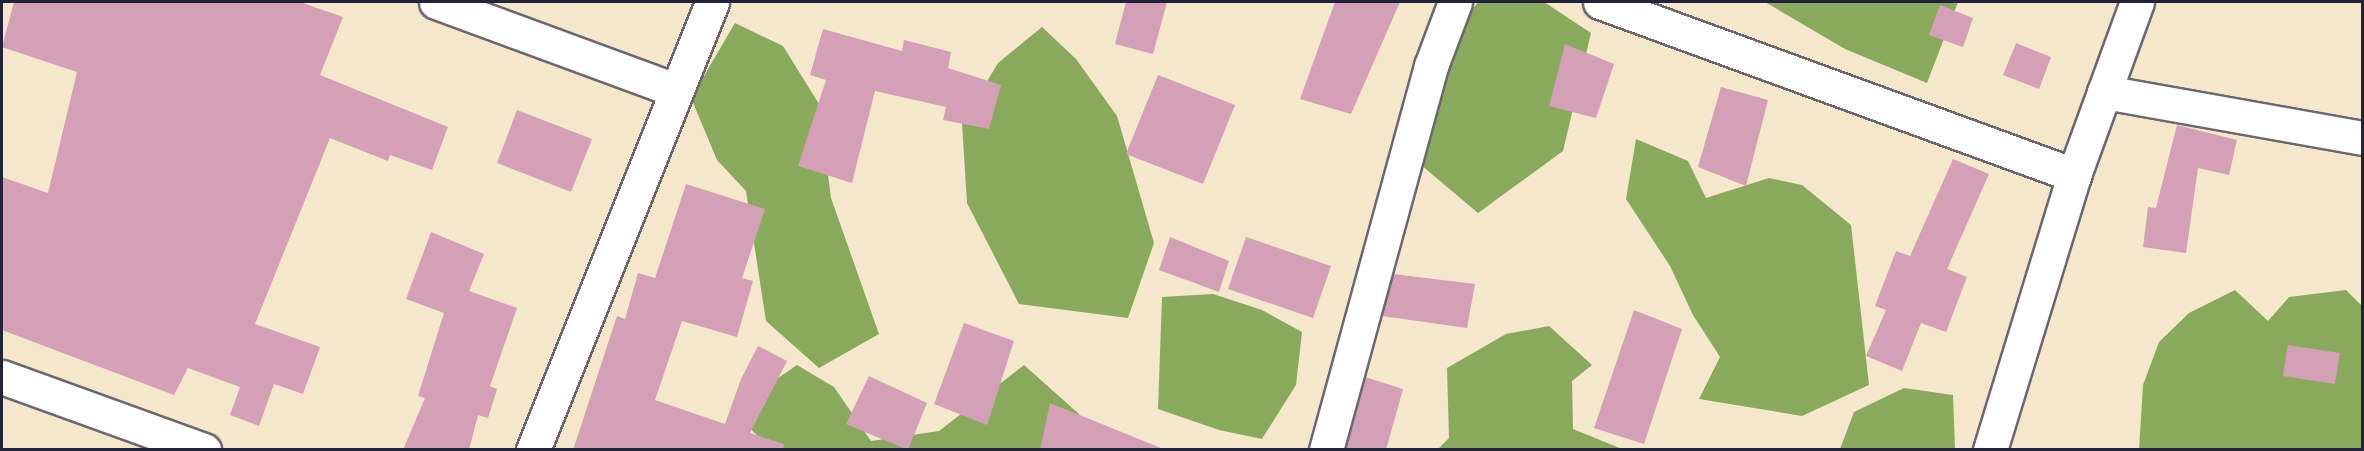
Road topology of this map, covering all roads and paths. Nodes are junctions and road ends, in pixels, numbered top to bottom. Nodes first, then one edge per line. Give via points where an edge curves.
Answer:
1 (436, 2) edge
2 (712, 2) edge
3 (1455, 2) edge
4 (1600, 2) edge
5 (2137, 2) edge
6 (675, 90) junction
7 (2104, 92) junction
8 (2362, 138) edge
9 (2074, 175) junction
10 (2, 377) edge
11 (204, 450) edge
12 (533, 450) edge
13 (1326, 450) edge
14 (1990, 450) edge

1 - 6 street
2 - 6 street
3 - 13 street via 1431,66
4 - 9 street
5 - 7 street
6 - 12 street
7 - 8 street
7 - 9 street
9 - 14 street
10 - 11 street

